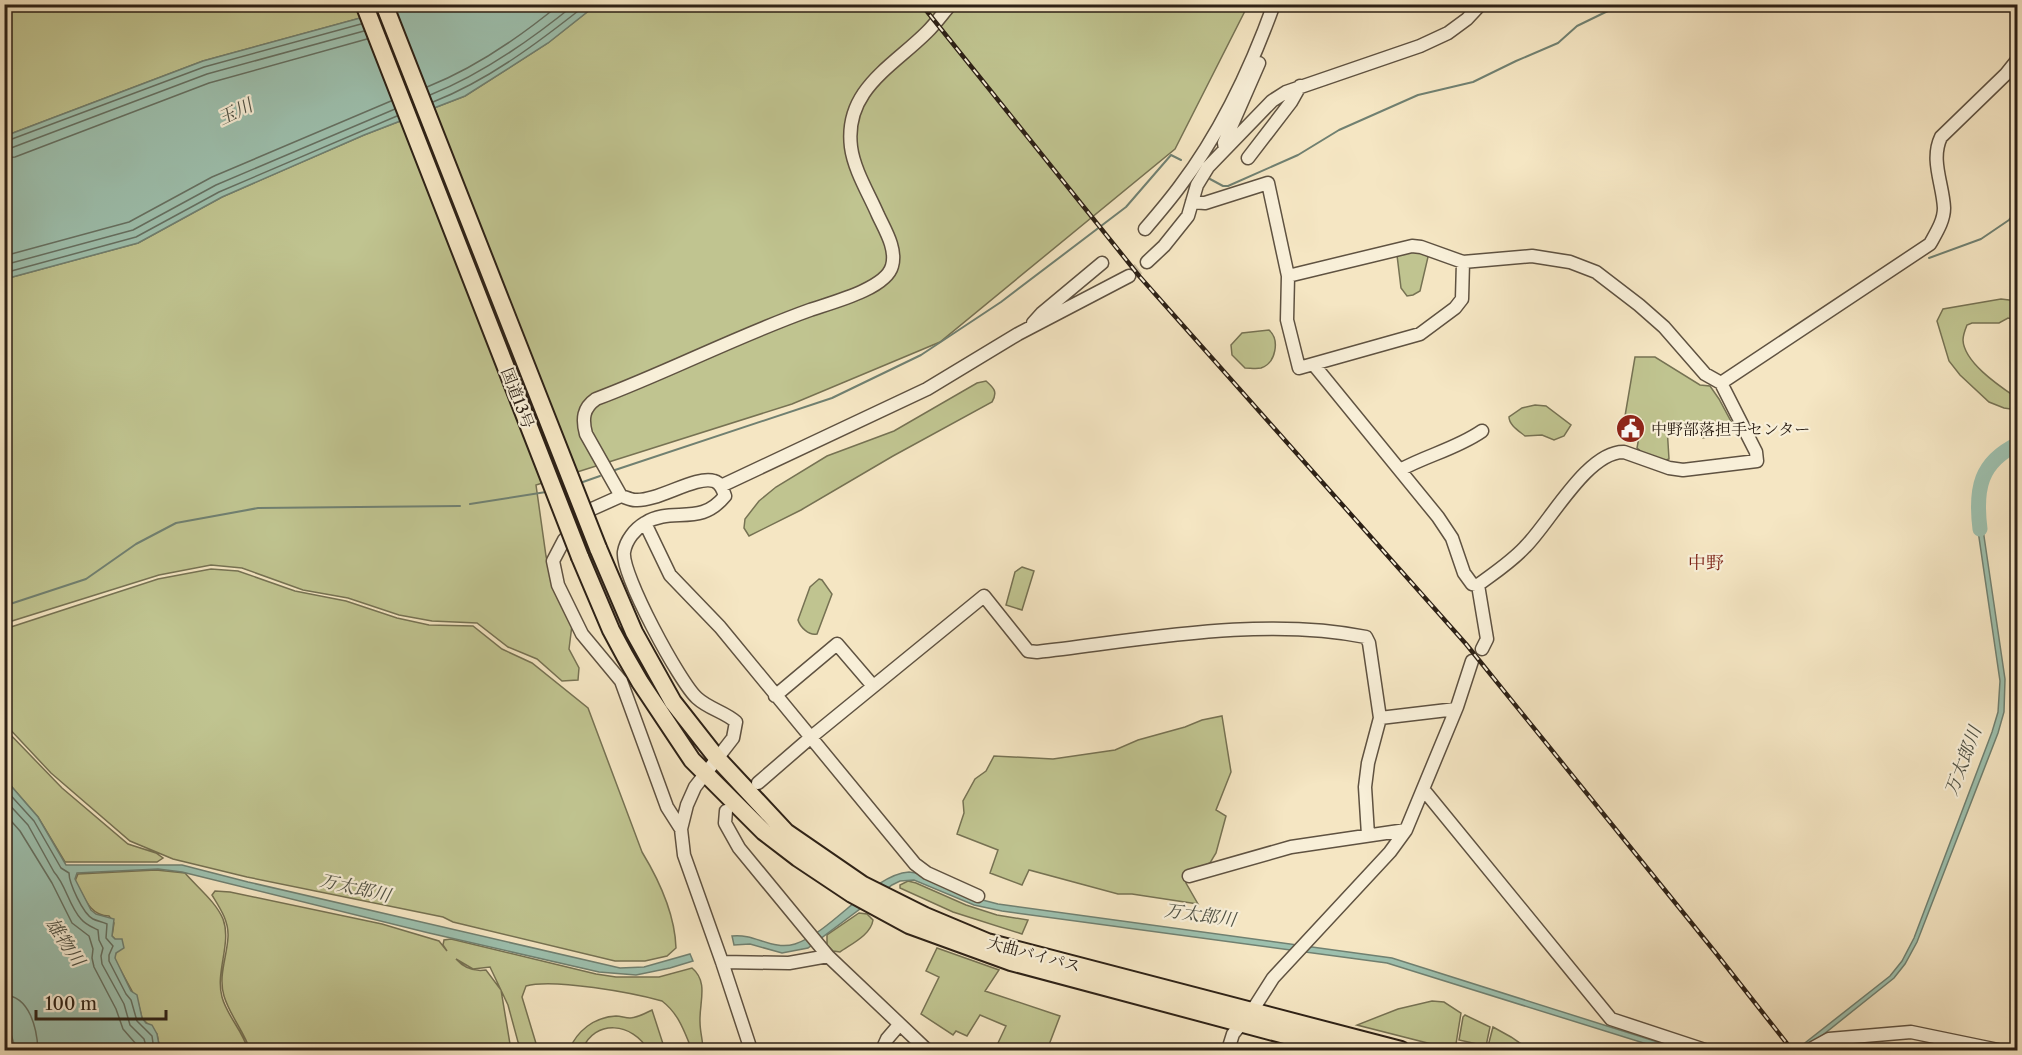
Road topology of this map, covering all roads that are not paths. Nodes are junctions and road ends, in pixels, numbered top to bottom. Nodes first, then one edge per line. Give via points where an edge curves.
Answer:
1 (364, 4) edge
2 (384, 4) edge
3 (951, 4) edge
4 (1274, 4) edge
5 (1481, 4) edge
6 (1260, 43) junction
7 (2018, 59) edge
8 (1300, 86) junction
9 (1225, 150) junction
10 (1248, 158) dead end
11 (1192, 202) junction
12 (1145, 229) dead end
13 (1147, 262) tunnel mouth
14 (1463, 262) junction
15 (1102, 263) dead end
16 (1129, 276) tunnel mouth
17 (1288, 276) junction
18 (1028, 329) junction
19 (1314, 365) junction
20 (1721, 383) junction
21 (1482, 431) dead end
22 (1400, 470) junction
23 (722, 486) junction
24 (621, 495) junction
25 (645, 523) junction
26 (1478, 585) junction
27 (1482, 649) dead end
28 (625, 656) junction
29 (1472, 661) dead end
30 (611, 667) junction
31 (873, 686) junction
32 (775, 696) junction
33 (1456, 709) junction
34 (1380, 718) junction
35 (810, 738) junction
36 (717, 758) junction
37 (704, 774) junction
38 (758, 783) dead end
39 (1424, 789) junction
40 (726, 811) dead end
41 (681, 829) junction
42 (1406, 830) junction
43 (1368, 835) junction
44 (1189, 876) dead end
45 (862, 892) junction
46 (978, 896) dead end
47 (879, 901) junction
48 (824, 953) junction
49 (722, 962) junction
50 (1252, 1011) junction
51 (1241, 1024) junction
52 (899, 1025) junction
53 (751, 1050) edge
54 (882, 1050) edge
55 (927, 1050) edge
56 (1228, 1050) edge
57 (1341, 1050) edge
58 (1401, 1050) edge
59 (1705, 1050) edge
60 (1809, 1050) edge
61 (1998, 1050) edge

1 - 28 highway, 国道13号, bridge via 580,557
2 - 36 highway, 国道13号, bridge via 634,632 674,702
3 - 24 street via 927,32 889,65 855,106 851,149 893,251 892,268 885,278 865,289 767,326 588,404 584,416 586,434
4 - 6 street
5 - 8 street via 1467,20 1420,46
6 - 9 street via 1260,62 1224,143
6 - 12 street via 1211,140
7 - 20 street via 1941,137 1936,157 1944,208 1941,225 1930,244
8 - 9 street via 1272,101
8 - 10 street
9 - 11 street via 1208,167
11 - 13 street via 1177,231
11 - 17 street via 1205,203 1268,183
14 - 17 street via 1412,246
14 - 19 street via 1462,299 1420,334
14 - 20 street via 1532,256 1570,262 1596,272 1664,327 1705,374
15 - 18 street
16 - 18 street
17 - 19 street via 1287,320 1299,368
18 - 23 street via 927,388
19 - 22 street
20 - 26 street via 1757,461 1683,470 1624,452 1605,457 1572,487 1527,545
21 - 22 street via 1454,448
22 - 26 street via 1438,517 1452,538 1464,573 1472,584
23 - 24 street via 705,480 644,499
23 - 25 street via 725,496 703,512 659,517
24 - 30 street via 592,510 564,540 553,561 558,585 582,634
25 - 32 street via 670,575 720,627
25 - 36 street via 627,542 625,562 639,599 682,681 697,698 736,722 733,738
26 - 27 street via 1487,639
28 - 30 street
28 - 37 highway, 国道13号
29 - 33 street
30 - 41 street via 621,681 667,807
31 - 32 street via 837,644
31 - 34 street via 984,596 1028,651 1037,652 1255,629 1366,637
31 - 35 street
32 - 35 street
33 - 34 street
33 - 39 street
34 - 43 street via 1365,787
35 - 38 street
35 - 46 street via 915,864
36 - 37 street
36 - 45 highway, 大曲バイパス via 786,832
37 - 41 street via 687,805
37 - 45 highway, 大曲バイパス via 764,832 798,858
39 - 42 street
39 - 59 street via 1611,1019
40 - 48 street via 725,823 739,848
41 - 49 street via 684,855
42 - 43 street
42 - 50 street via 1273,978
43 - 44 street via 1291,847
45 - 47 highway, 大曲バイパス
47 - 50 highway, 大曲バイパス via 987,942
47 - 51 highway, 大曲バイパス via 909,925 1011,962
48 - 49 street via 789,963
48 - 52 street
49 - 53 street
50 - 51 street
50 - 58 highway, 大曲バイパス
51 - 56 street
51 - 57 highway, 大曲バイパス
52 - 54 street
52 - 55 street
60 - 61 street via 1829,1039 1911,1032

